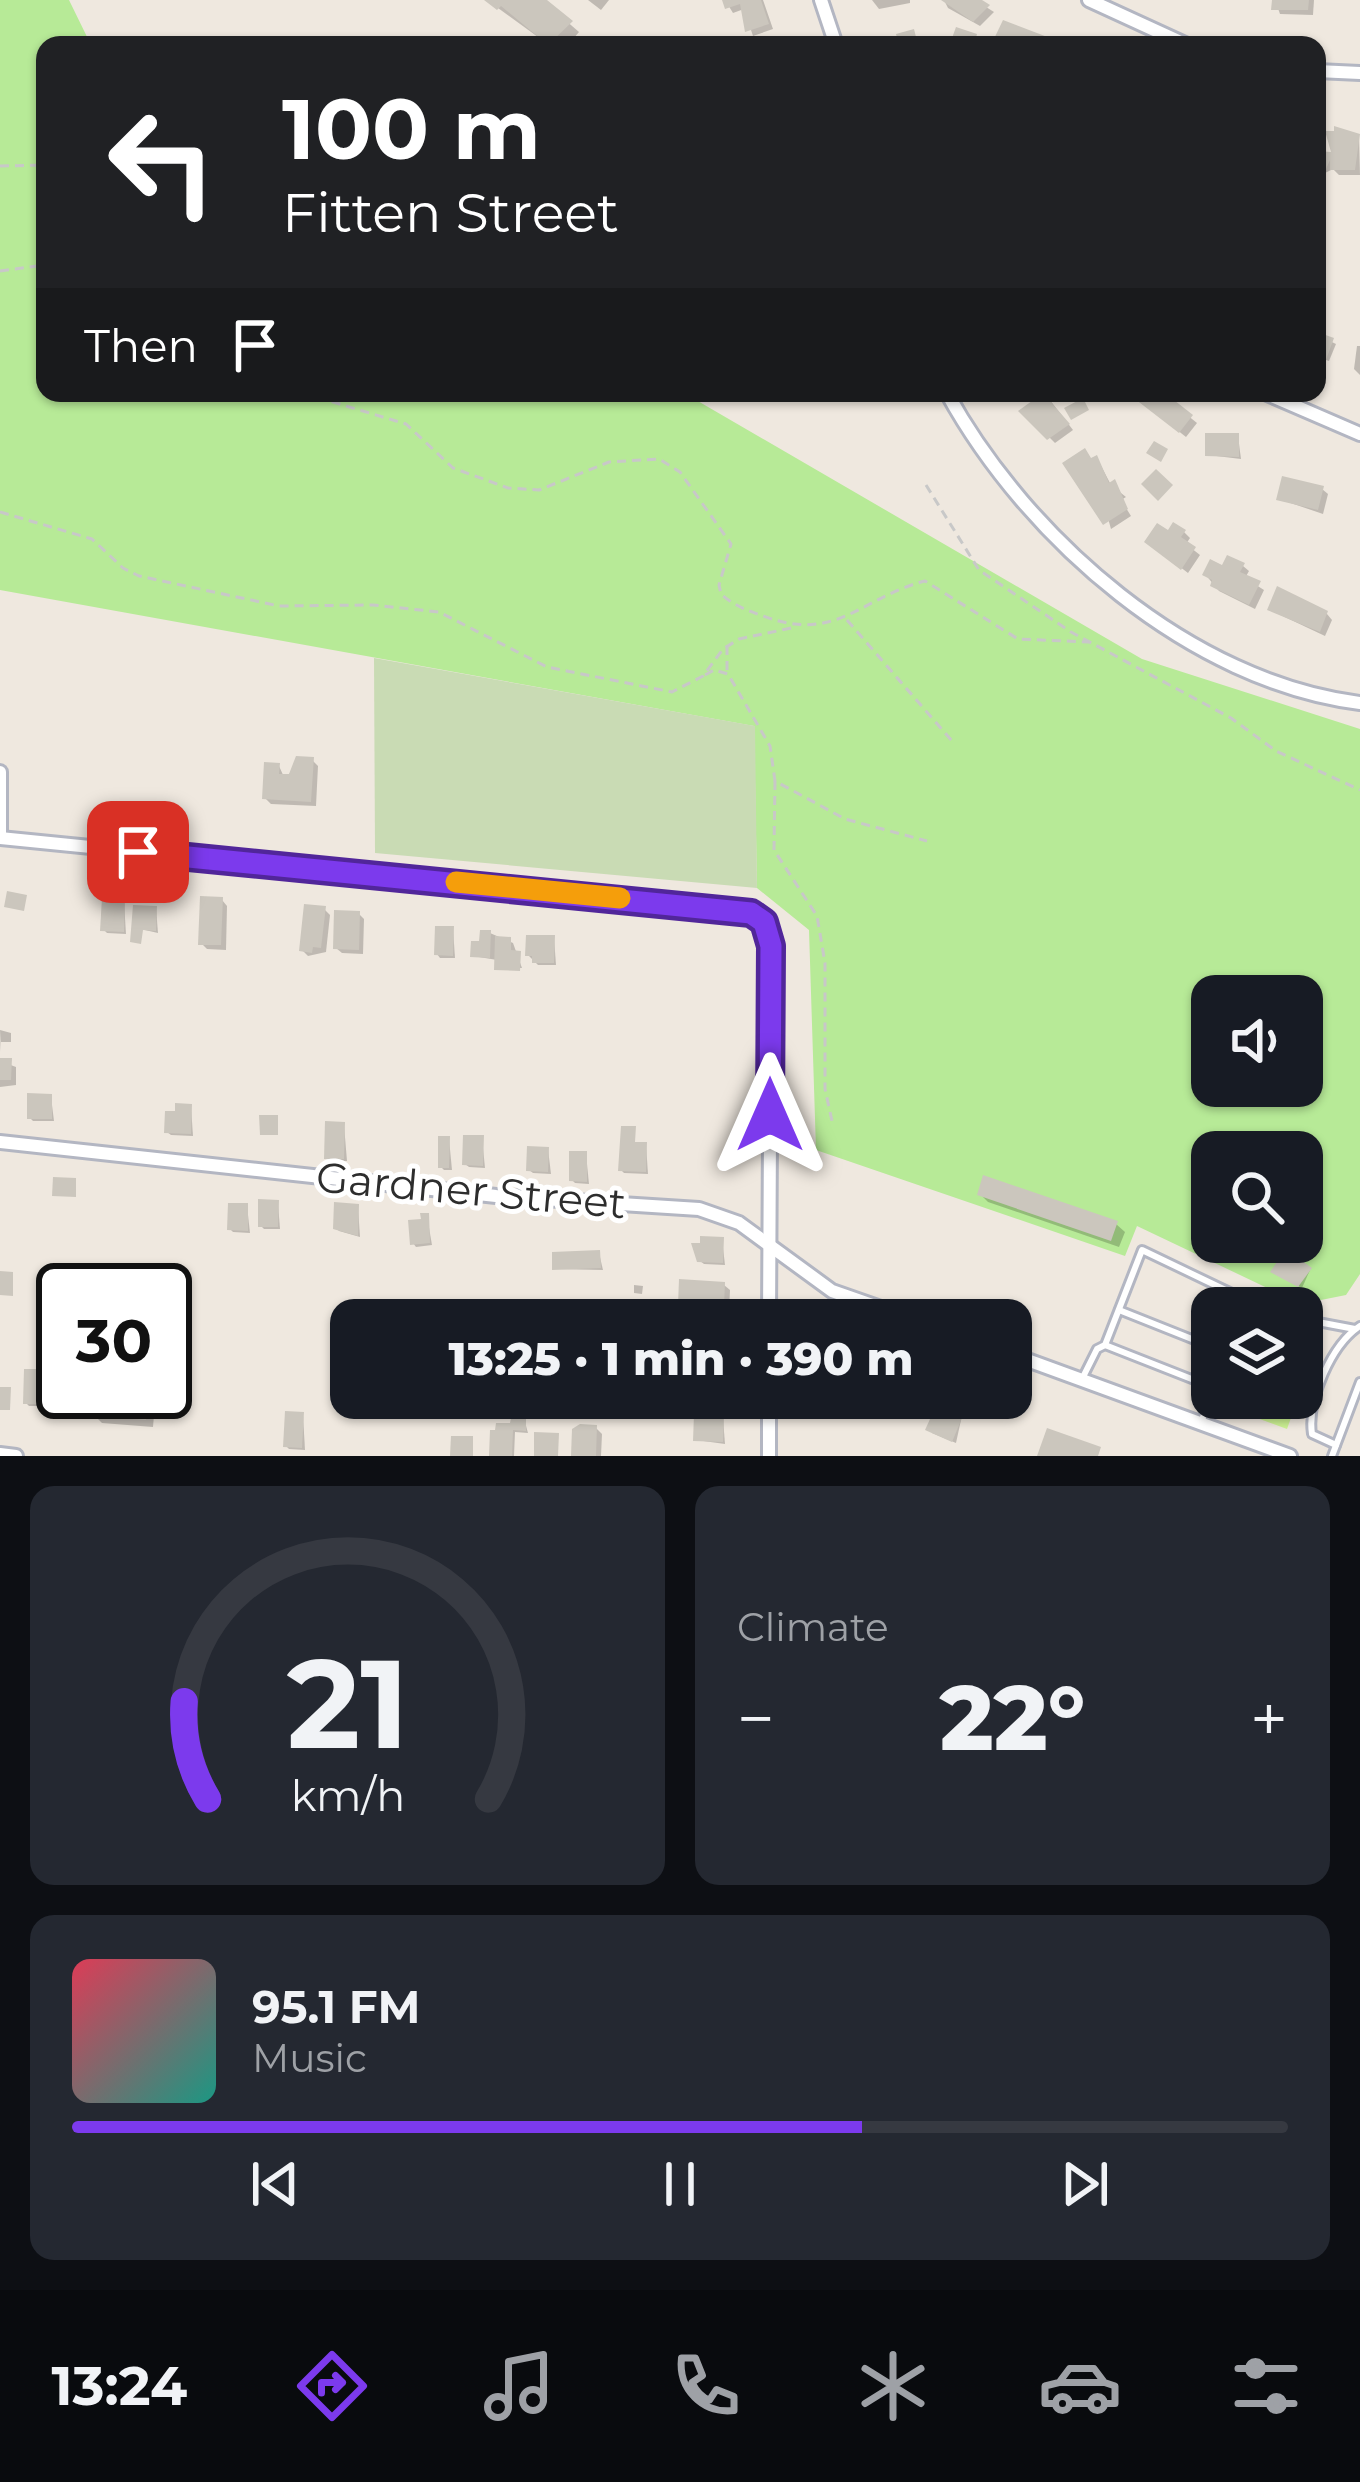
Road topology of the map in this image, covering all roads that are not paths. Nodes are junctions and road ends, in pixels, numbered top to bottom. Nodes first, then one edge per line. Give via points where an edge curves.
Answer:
1 (821, 0) edge
2 (1088, 0) edge
3 (833, 36) edge
4 (1167, 36) edge
5 (1326, 71) edge
6 (1360, 73) edge
7 (952, 402) edge
8 (1285, 402) edge
9 (1360, 434) edge
10 (1360, 704) edge
11 (0, 772) edge
12 (0, 838) edge
13 (0, 1142) edge
14 (769, 1242) junction
15 (1219, 1287) edge
16 (769, 1299) edge
17 (855, 1299) edge
18 (1119, 1310) junction
19 (1323, 1322) edge
20 (1358, 1328) edge
21 (1191, 1339) edge
22 (1106, 1345) junction
23 (1032, 1361) edge
24 (1082, 1379) junction
25 (1191, 1380) edge
26 (1360, 1382) edge
27 (769, 1419) edge
28 (1203, 1419) edge
29 (1202, 1423) junction
30 (1336, 1445) junction
31 (0, 1454) edge
32 (16, 1456) edge
33 (769, 1456) edge
34 (1290, 1456) edge
35 (1332, 1456) edge

1 - 3 street
2 - 4 street
5 - 6 street
7 - 10 street via 979,452 1022,501 1124,593 1250,677
8 - 9 street
11 - 12 street
12 - 14 street via 735,909 764,922 771,946
13 - 14 street, Gardner Street via 496,1196 699,1209
14 - 16 street
14 - 17 street, Gardner Street
15 - 18 lane via 1142,1250
18 - 21 lane
18 - 22 lane
19 - 20 lane
20 - 30 lane via 1339,1342 1311,1420 1312,1434
22 - 24 lane
22 - 25 lane
23 - 24 street
24 - 29 street
26 - 30 lane
27 - 33 street
28 - 29 lane
29 - 34 street
30 - 35 lane
31 - 32 street

